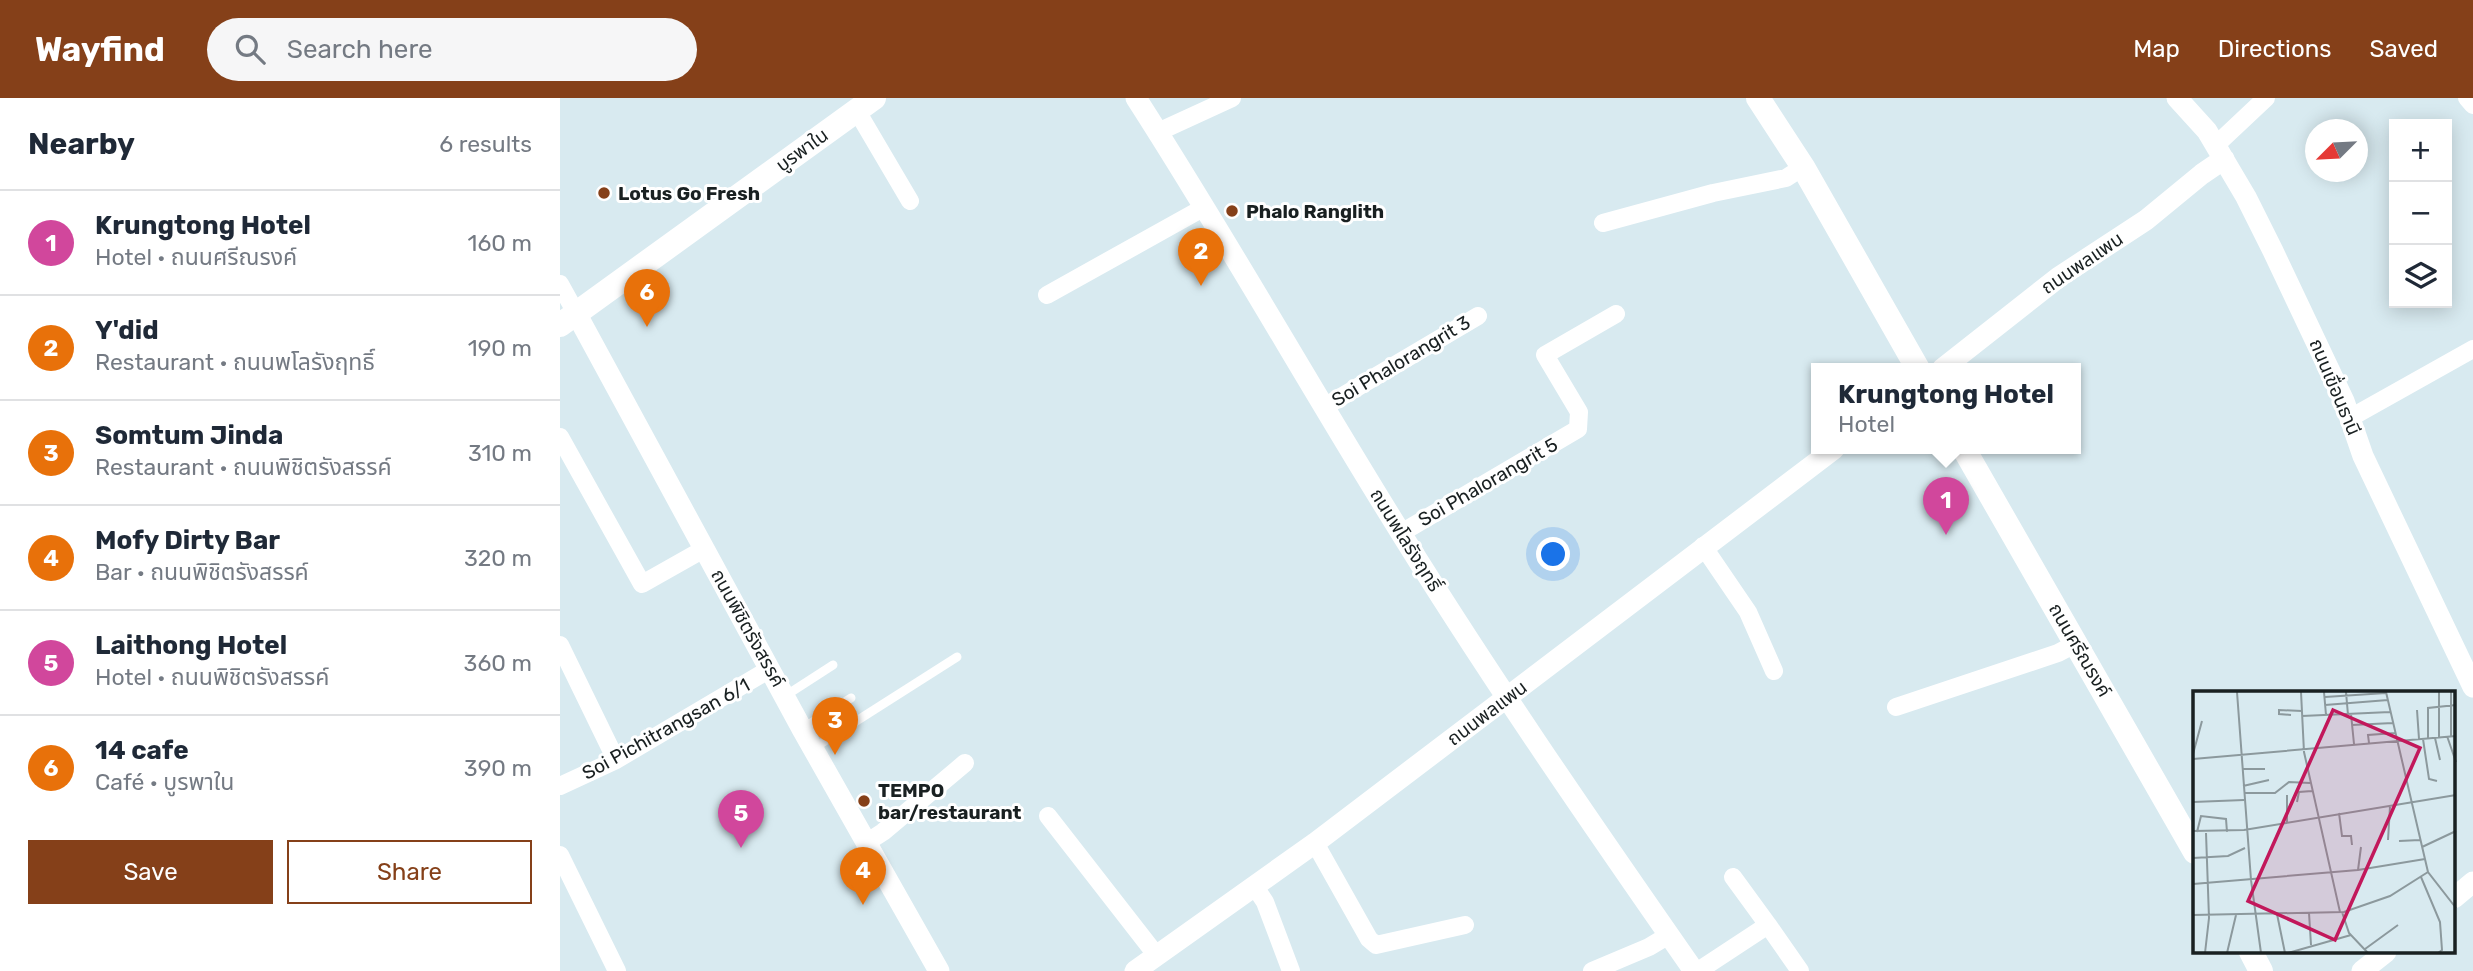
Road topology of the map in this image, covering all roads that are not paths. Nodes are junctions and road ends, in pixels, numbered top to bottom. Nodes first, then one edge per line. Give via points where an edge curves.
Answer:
1 (1136, 98) edge
2 (1232, 98) edge
3 (1758, 98) edge
4 (2177, 98) edge
5 (2266, 98) edge
6 (2467, 98) edge
7 (863, 103) edge
8 (2473, 105) edge
9 (1158, 132) junction
10 (2220, 152) junction
11 (1804, 167) junction
12 (910, 201) dead end
13 (1203, 208) junction
14 (1603, 223) dead end
15 (560, 284) edge
16 (1046, 295) dead end
17 (1616, 314) dead end
18 (1478, 316) dead end
19 (568, 319) edge
20 (2473, 349) edge
21 (1915, 363) edge
22 (1949, 363) edge
23 (1324, 407) junction
24 (2350, 418) junction
25 (560, 437) edge
26 (1827, 454) edge
27 (1968, 454) edge
28 (1401, 533) junction
29 (1703, 547) junction
30 (704, 549) junction
31 (2077, 643) junction
32 (560, 645) edge
33 (957, 657) dead end
34 (833, 665) dead end
35 (770, 670) junction
36 (1774, 671) dead end
37 (2472, 684) edge
38 (785, 696) junction
39 (852, 698) dead end
40 (1506, 699) junction
41 (1896, 707) dead end
42 (802, 729) junction
43 (813, 749) junction
44 (617, 760) junction
45 (965, 763) dead end
46 (560, 786) edge
47 (1048, 816) dead end
48 (866, 843) junction
49 (1315, 843) junction
50 (2193, 848) edge
51 (560, 856) edge
52 (1733, 877) dead end
53 (2473, 882) edge
54 (1255, 887) junction
55 (2456, 896) edge
56 (1465, 925) dead end
57 (1768, 925) junction
58 (1669, 934) junction
59 (2251, 954) edge
60 (2383, 954) edge
61 (1157, 956) junction
62 (617, 971) edge
63 (939, 971) edge
64 (1135, 971) edge
65 (1291, 971) edge
66 (1592, 971) edge
67 (1696, 971) edge
68 (1800, 971) edge
69 (2261, 971) edge
70 (2362, 971) edge

1 - 9 street, ถนนพโลรังฤทธิ์
2 - 9 street
3 - 11 main road
4 - 10 street, ถนนเขื่อนธานี
5 - 10 street
6 - 8 street
7 - 12 street
7 - 19 main road, บูรพาใน
9 - 13 street, ถนนพโลรังฤทธิ์
10 - 22 street, ถนนพลแพน via 2202,174 2146,220 2059,277
10 - 24 street, ถนนเขื่อนธานี via 2273,251
11 - 14 street via 1786,178
11 - 21 main road
13 - 16 street
13 - 23 street, ถนนพโลรังฤทธิ์
15 - 19 street, ถนนพิชิตรังสรรค์
17 - 28 street, Soi Phalorangrit 5 via 1545,355 1579,412 1578,429
18 - 23 street, Soi Phalorangrit 3
19 - 30 street, ถนนพิชิตรังสรรค์
20 - 24 street
23 - 28 street, ถนนพโลรังฤทธิ์
24 - 37 street, ถนนเขื่อนธานี via 2363,456
25 - 30 street via 642,584
26 - 29 street, ถนนพลแพน
27 - 31 main road, ถนนศรีณรงค์
28 - 40 street, ถนนพโลรังฤทธิ์
29 - 36 street via 1748,612
29 - 40 street, ถนนพลแพน
30 - 35 street, ถนนพิชิตรังสรรค์
31 - 41 street
31 - 50 main road, ถนนศรีณรงค์
32 - 44 street
33 - 43 lane
34 - 38 lane
35 - 38 street, ถนนพิชิตรังสรรค์
35 - 44 street, Soi Pichitrangsan 6/1
38 - 42 street, ถนนพิชิตรังสรรค์
39 - 42 lane
40 - 49 street, ถนนพลแพน
40 - 58 street, ถนนพโลรังฤทธิ์
42 - 43 street, ถนนพิชิตรังสรรค์
43 - 48 street, ถนนพิชิตรังสรรค์
44 - 46 street, Soi Pichitrangsan 6/1
45 - 48 street
47 - 61 street
48 - 63 street, ถนนพิชิตรังสรรค์
49 - 54 street, ถนนพลแพน
49 - 56 street via 1376,945
51 - 62 street
52 - 57 street
53 - 55 street
54 - 61 street, ถนนพลแพน
54 - 65 street
57 - 67 street
57 - 68 street
58 - 66 street
58 - 67 street, ถนนพโลรังฤทธิ์
59 - 69 main road
60 - 70 street
61 - 64 street, ถนนพลแพน

